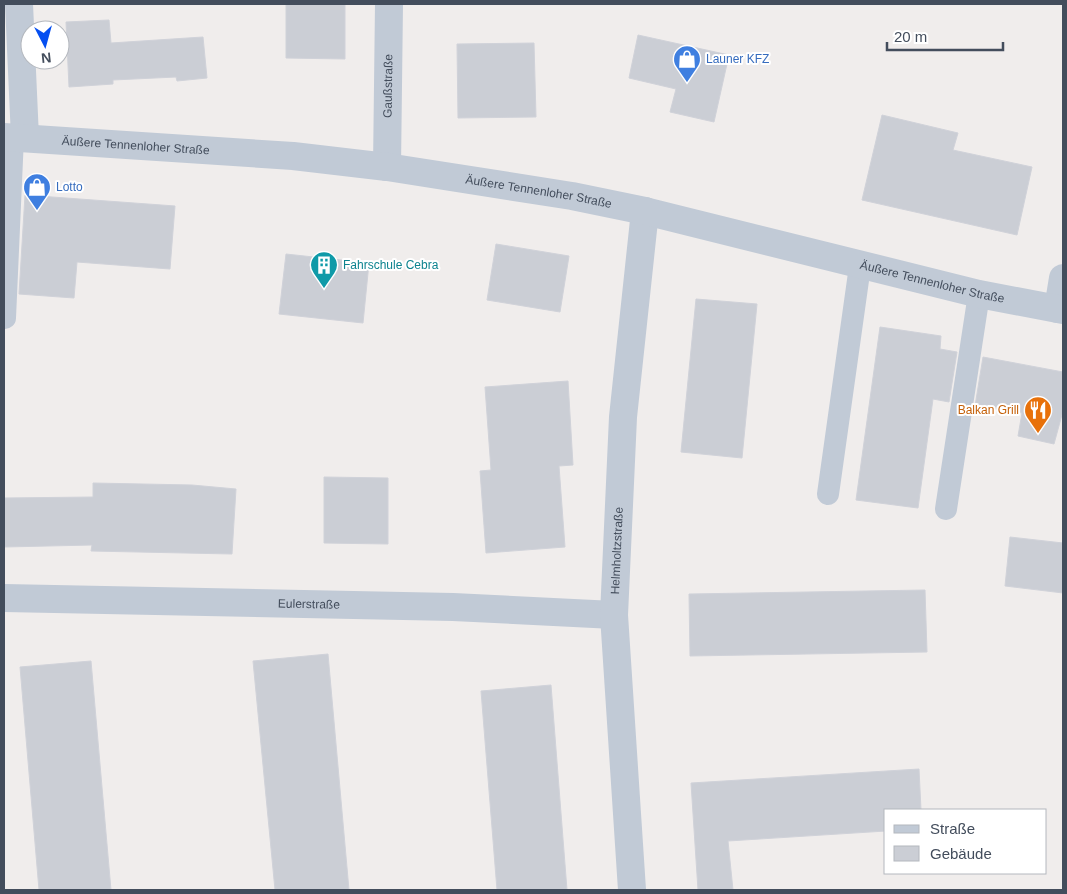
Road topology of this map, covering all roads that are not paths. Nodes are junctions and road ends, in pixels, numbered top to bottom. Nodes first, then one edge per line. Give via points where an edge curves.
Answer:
1 (19, 4) edge
2 (390, 4) edge
3 (14, 137) edge
4 (387, 167) junction
5 (645, 211) junction
6 (860, 266) junction
7 (1063, 278) edge
8 (979, 294) junction
9 (1060, 310) edge
10 (5, 318) dead end
11 (828, 494) dead end
12 (946, 509) dead end
13 (4, 598) edge
14 (614, 615) junction
15 (632, 890) edge

1 - 3 street
2 - 4 street, Gaußstraße
3 - 4 street, Äußere Tennenloher Straße via 293,156
3 - 10 lane
4 - 5 street, Äußere Tennenloher Straße via 572,196
5 - 6 street, Äußere Tennenloher Straße
5 - 14 street, Helmholtzstraße via 623,417
6 - 8 street, Äußere Tennenloher Straße
6 - 11 lane
7 - 9 street
8 - 9 street, Äußere Tennenloher Straße
8 - 12 lane
13 - 14 street, Eulerstraße via 453,607
14 - 15 street, Helmholtzstraße

